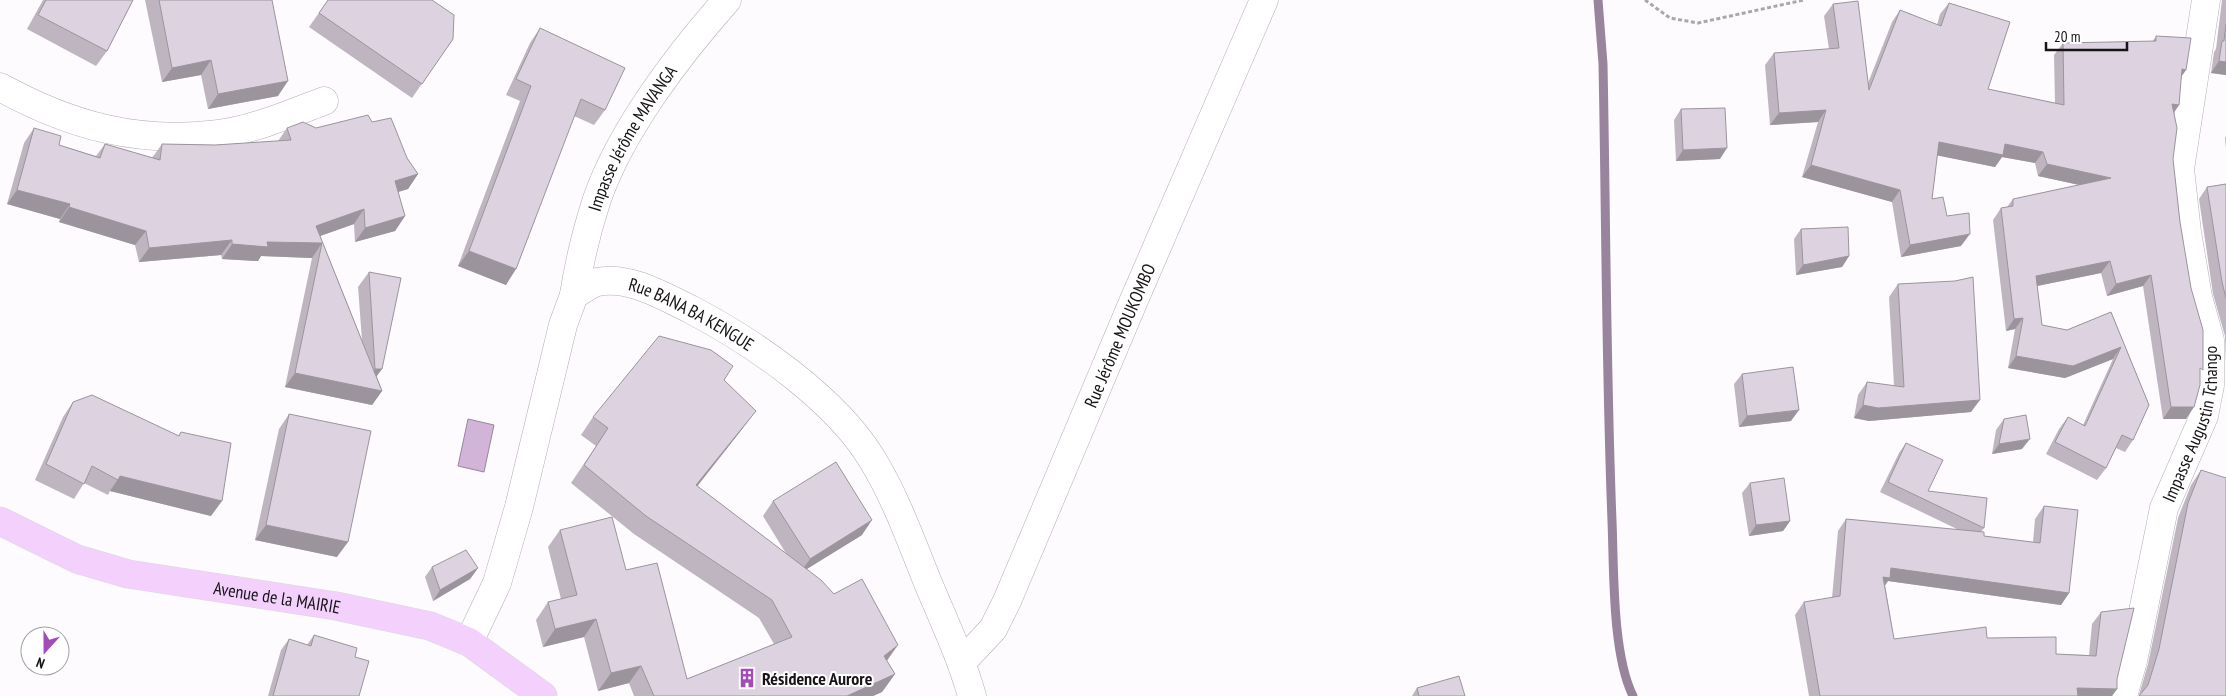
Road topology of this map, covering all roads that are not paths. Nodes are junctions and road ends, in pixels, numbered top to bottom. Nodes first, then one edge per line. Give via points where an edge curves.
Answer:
1 (727, 0) edge
2 (1264, 0) edge
3 (2206, 0) edge
4 (0, 87) edge
5 (324, 101) dead end
6 (574, 295) junction
7 (0, 521) edge
8 (469, 642) junction
9 (962, 662) junction
10 (543, 696) edge
11 (972, 696) edge
12 (2123, 696) edge

1 - 6 street, Impasse Jérôme MAVANGA via 670,71 609,171 586,236
2 - 9 street, Rue Jérôme MOUKOMBO via 1007,601 992,629
3 - 12 street, Impasse Augustin Tchango via 2180,169 2198,297 2210,340 2210,385 2204,416 2164,508
4 - 5 street via 76,123 108,131 177,136 220,134 280,118
6 - 8 street via 563,325 497,583
6 - 9 street, Rue BANA BA KENGUE via 597,282 621,281 661,294 704,316 808,388 871,457 889,489
7 - 8 main road, Avenue de la MAIRIE via 77,559 128,574 344,607 430,626
8 - 10 main road, Avenue de la MAIRIE
9 - 11 street, Rue BANA BA KENGUE

